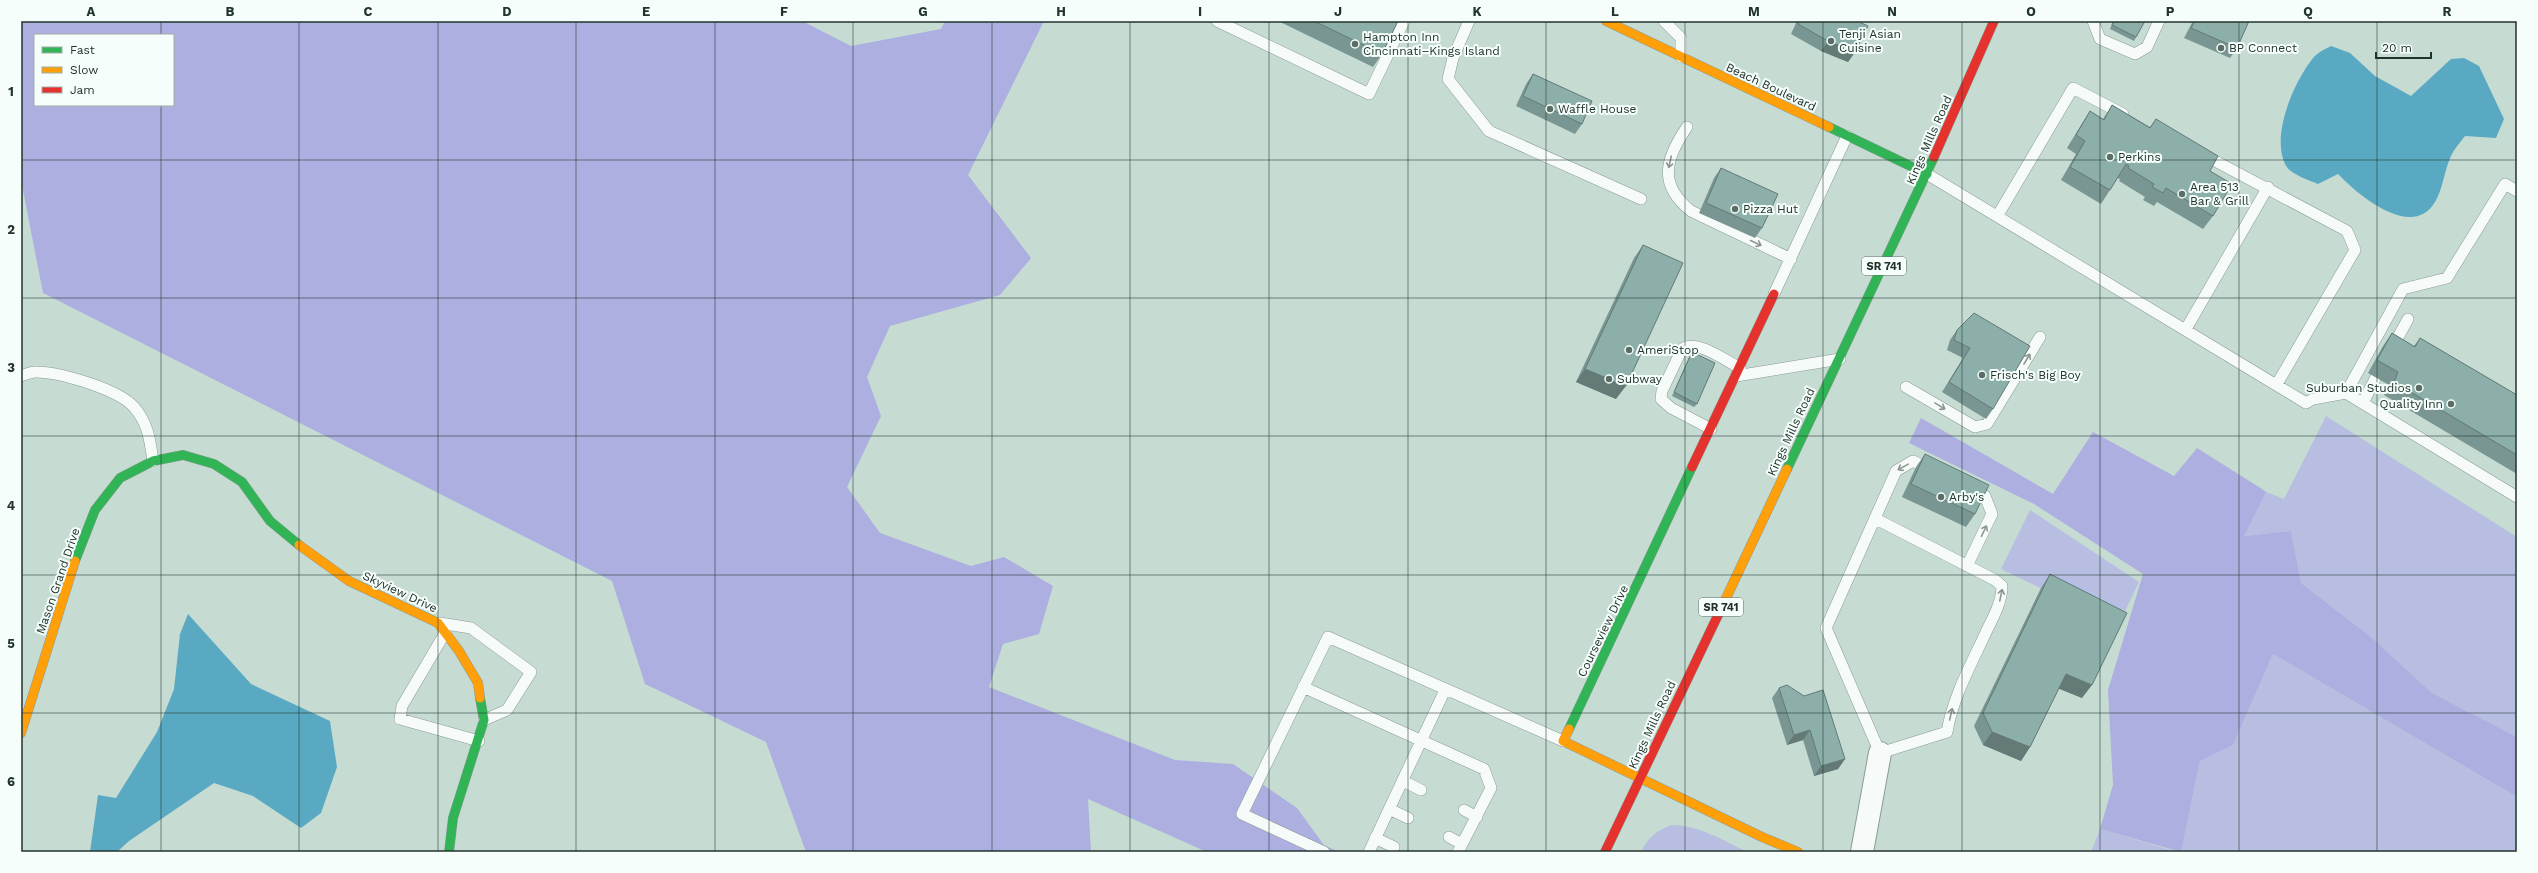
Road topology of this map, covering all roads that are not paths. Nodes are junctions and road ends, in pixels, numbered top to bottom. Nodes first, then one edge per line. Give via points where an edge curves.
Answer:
1 (1217, 21) edge
2 (1404, 21) edge
3 (1606, 21) edge
4 (1664, 21) edge
5 (1994, 21) edge
6 (2093, 21) edge
7 (2159, 21) edge
8 (1468, 23) edge
9 (1681, 57) junction
10 (2136, 120) edge
11 (1687, 127) dead end
12 (1847, 136) junction
13 (2191, 148) edge
14 (1927, 174) junction
15 (2268, 187) junction
16 (2517, 191) edge
17 (1641, 200) dead end
18 (1998, 215) junction
19 (1790, 259) junction
20 (1774, 294) joint
21 (2408, 319) dead end
22 (2186, 329) junction
23 (2040, 337) dead end
24 (2391, 351) edge
25 (1840, 359) junction
26 (1738, 372) junction
27 (21, 376) edge
28 (2376, 377) edge
29 (2277, 384) junction
30 (1906, 386) dead end
31 (2346, 393) junction
32 (2363, 403) junction
33 (1711, 429) junction
34 (153, 461) junction
35 (1942, 475) edge
36 (1963, 485) edge
37 (2517, 497) edge
38 (1876, 519) junction
39 (1967, 566) junction
40 (438, 623) junction
41 (445, 633) junction
42 (1303, 687) junction
43 (1445, 690) junction
44 (484, 720) junction
45 (21, 733) edge
46 (479, 741) junction
47 (1422, 741) junction
48 (1563, 741) junction
49 (1880, 753) junction
50 (1639, 779) junction
51 (1403, 781) junction
52 (1421, 790) dead end
53 (1389, 809) junction
54 (1464, 810) dead end
55 (1477, 817) junction
56 (1408, 818) dead end
57 (1449, 837) dead end
58 (1375, 838) junction
59 (1394, 847) dead end
60 (1460, 848) edge
61 (449, 852) edge
62 (1324, 852) edge
63 (1369, 852) edge
64 (1605, 852) edge
65 (1798, 852) edge
66 (1862, 852) edge

1 - 2 lane via 1369,94
3 - 9 street, Beach Boulevard
4 - 9 lane via 1681,38
5 - 14 street, Kings Mills Road / SR 741
6 - 7 lane via 2100,40 2136,54 2147,47
8 - 17 lane via 1453,58 1448,79 1489,131
9 - 12 street, Beach Boulevard
10 - 18 lane via 2073,88
11 -> 19 lane via 1676,143 1669,162 1668,177 1678,201 1691,211
12 - 14 street, Beach Boulevard
12 - 19 lane
13 - 15 lane
14 - 18 lane
14 - 25 street, Kings Mills Road / SR 741
15 - 22 lane
15 - 29 lane via 2347,231 2355,250
16 - 31 lane via 2505,184 2447,278 2402,289
18 - 22 lane
19 - 20 lane
20 - 26 street, Courseview Drive
21 - 24 lane
22 - 29 lane
30 -> 23 lane via 1975,427 1987,424
25 - 26 lane
25 - 50 street, Kings Mills Road / SR 741
26 - 33 street, Courseview Drive
26 - 33 lane via 1697,346 1688,346 1682,349 1662,391 1661,399 1671,408
27 - 34 lane via 35,372 60,374 110,392 133,406 148,429
28 - 32 lane
29 - 31 lane via 2306,403 2313,399
31 - 32 lane
32 - 37 lane
33 - 48 street, Courseview Drive
34 - 40 street, Skyview Drive via 183,455 214,464 242,482 270,521 305,550 350,581
34 - 45 street, Mason Grand Drive via 120,478 95,510 71,571
35 -> 38 lane via 1913,461 1896,471
39 -> 36 lane via 1992,514 1985,496
38 - 39 lane
38 - 49 lane via 1826,628
49 -> 39 lane via 1947,732 1950,712 2002,594 2002,586
40 - 41 street, Skyview Drive
40 - 44 lane via 471,628 531,672 507,710
41 - 44 street, Skyview Drive via 478,683
41 - 46 lane via 402,706 400,719
42 - 43 lane via 1328,637
42 - 47 lane
42 - 62 lane via 1242,814
43 - 47 lane
43 - 48 lane
44 - 46 street, Skyview Drive
46 - 61 street, Skyview Drive via 453,818
47 - 51 lane
47 - 55 lane via 1484,769 1491,788
48 - 50 street
49 - 66 street
50 - 64 street, Kings Mills Road / SR 741
50 - 65 street
51 - 52 lane
51 - 53 lane
53 - 56 lane
53 - 58 lane
54 - 55 lane
55 - 60 lane
57 - 60 lane
58 - 59 lane
58 - 63 lane

